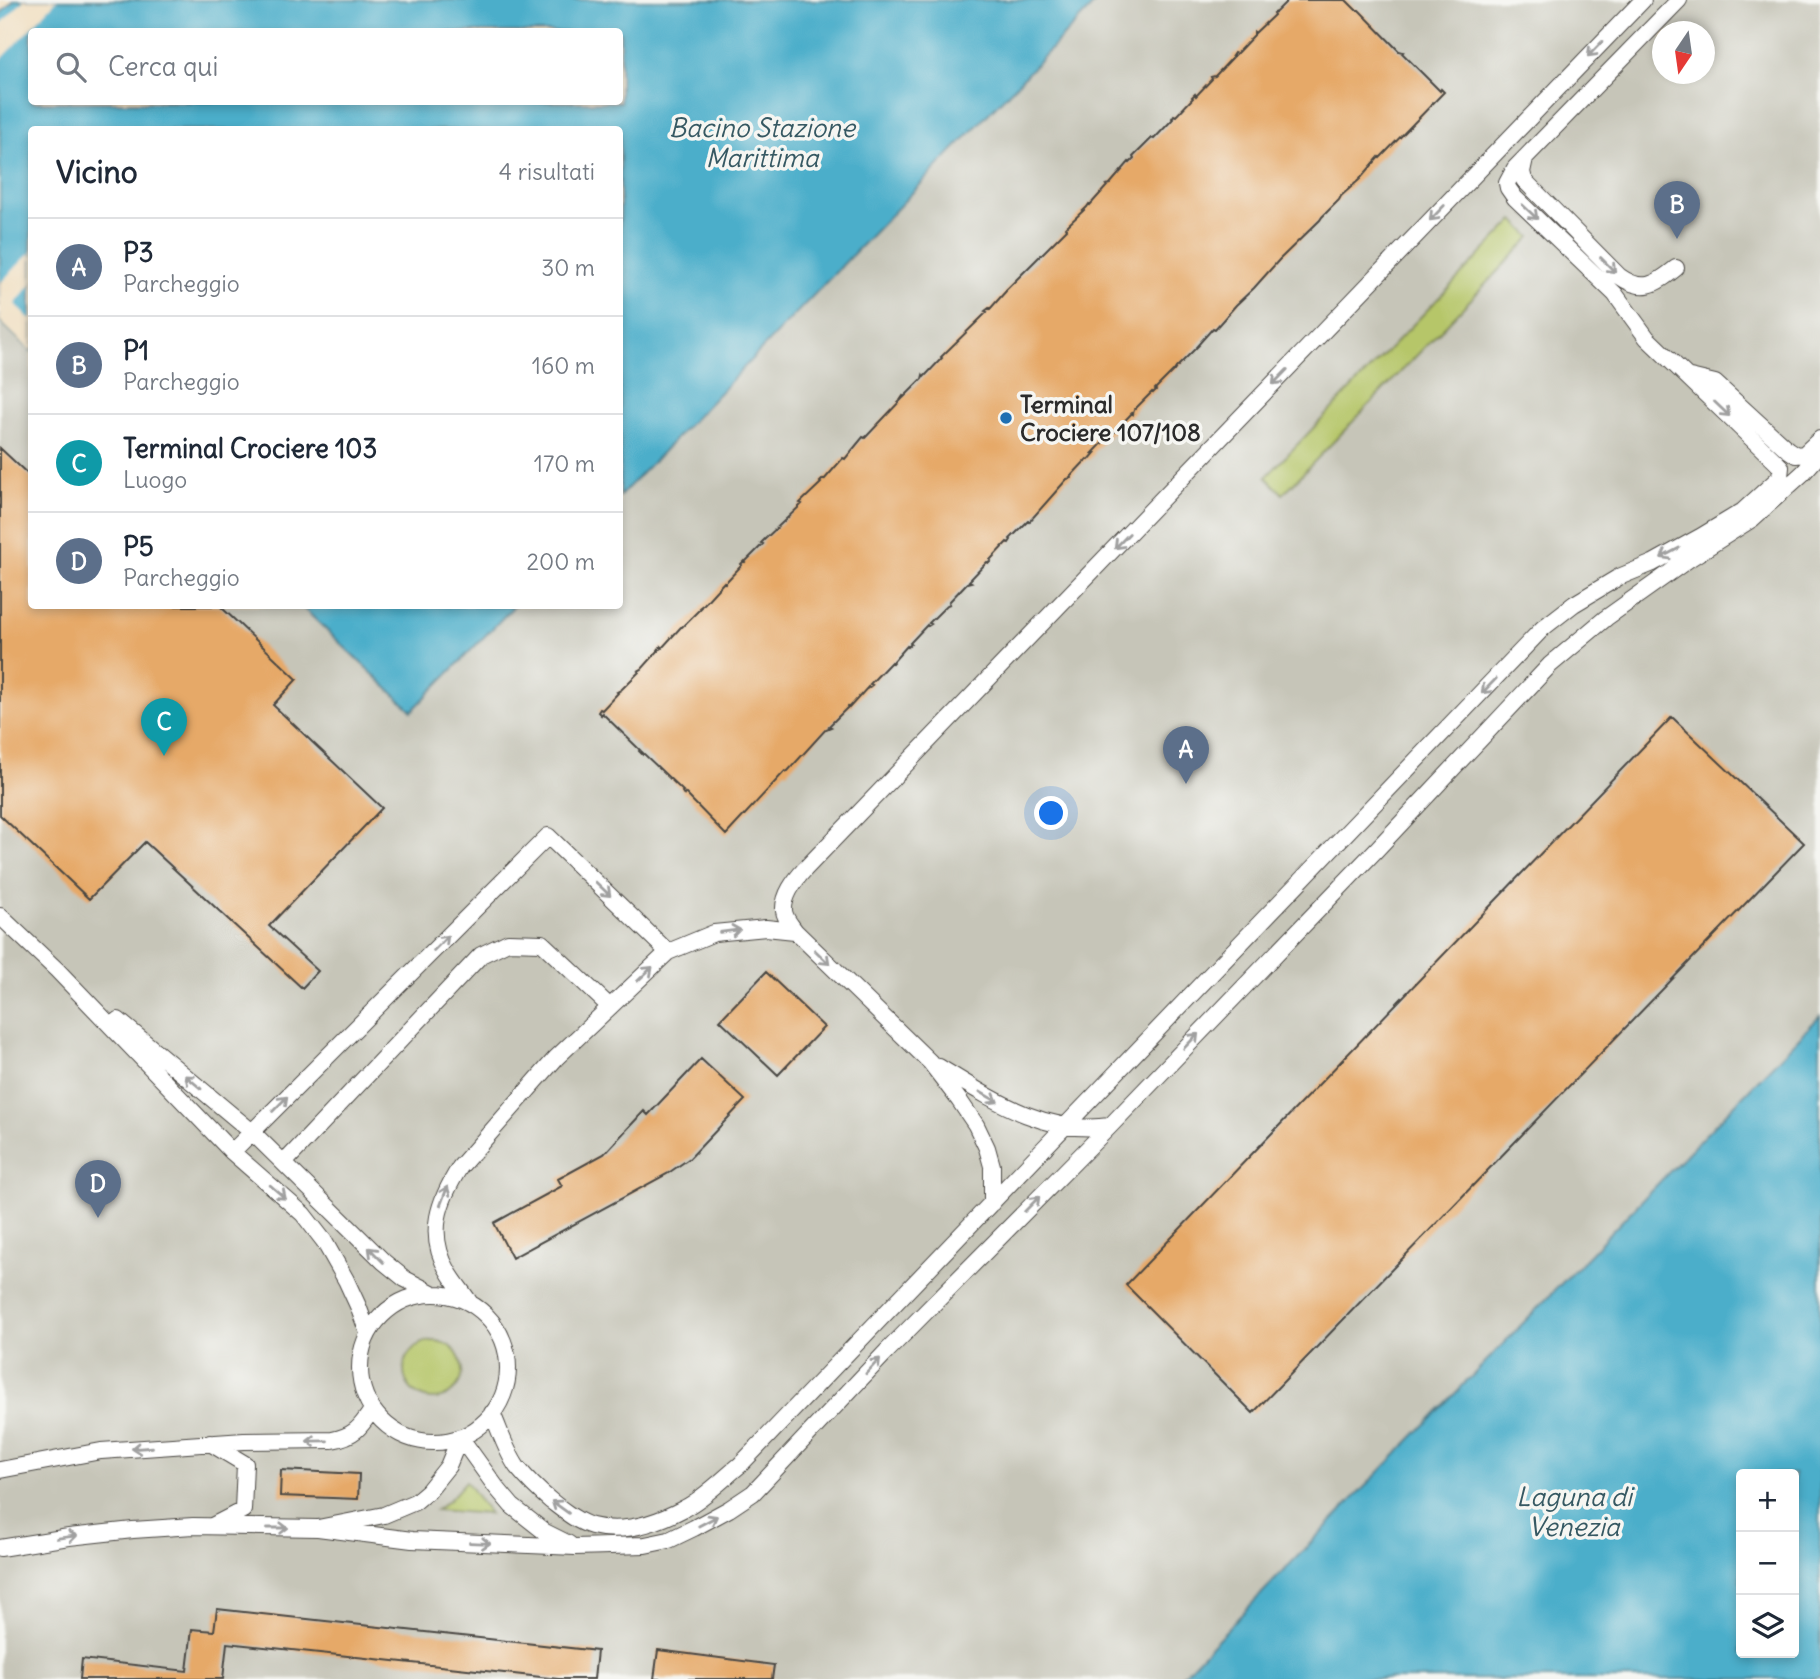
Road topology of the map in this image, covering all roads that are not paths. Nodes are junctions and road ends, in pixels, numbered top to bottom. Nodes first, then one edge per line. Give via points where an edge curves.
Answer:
1 (1643, 0) edge
2 (1679, 0) edge
3 (1525, 159) junction
4 (1676, 268) dead end
5 (1688, 376) junction
6 (1820, 439) edge
7 (1820, 454) edge
8 (0, 916) edge
9 (795, 932) junction
10 (668, 953) junction
11 (57, 970) junction
12 (610, 1007) junction
13 (930, 1062) junction
14 (1065, 1126) junction
15 (1110, 1126) junction
16 (252, 1132) junction
17 (232, 1152) junction
18 (284, 1163) junction
19 (992, 1202) junction
20 (432, 1293) junction
21 (470, 1303) junction
22 (368, 1333) junction
23 (372, 1410) junction
24 (492, 1413) junction
25 (460, 1437) junction
26 (210, 1443) junction
27 (0, 1471) edge
28 (210, 1527) junction
29 (318, 1528) junction
30 (575, 1547) junction
31 (0, 1548) edge

1 -> 9 lane via 805,869 792,886 784,911
2 - 3 lane
3 -> 4 lane via 1524,180 1619,276 1639,286 1656,284
3 -> 5 lane via 1507,183 1515,198 1615,294 1647,338
5 - 6 lane via 1715,383 1796,455 1804,454
5 -> 14 lane via 1776,461 1780,477 1743,511 1574,604 1543,628
15 -> 7 lane via 1550,665 1606,618 1752,519
8 - 11 lane
10 -> 9 lane via 714,933 766,928
9 -> 13 lane
12 -> 10 lane
16 -> 10 lane via 548,836
16 -> 11 lane
11 - 17 lane
12 - 18 lane via 542,943 508,942 481,955
21 -> 12 lane via 439,1253 437,1218 448,1185 556,1058
13 -> 14 lane via 1020,1113
13 - 19 lane via 976,1125 987,1149
14 - 15 lane
14 - 19 lane
30 -> 15 lane via 669,1540 753,1493
16 - 17 lane
16 - 18 lane
17 -> 22 lane via 303,1214 324,1241
20 -> 18 lane via 384,1262
19 -> 24 lane via 740,1465 687,1507 654,1522 606,1529 564,1511 517,1466
20 - 21 lane
20 - 22 lane via 395,1305
21 - 24 lane via 497,1329 507,1353 504,1391
22 - 23 lane via 359,1364 362,1388
23 - 25 lane via 396,1432 412,1439 428,1442
23 -> 26 lane via 346,1437
24 - 25 lane
25 - 29 lane via 448,1466 415,1502 384,1515
25 - 30 lane via 512,1506 545,1532
26 -> 27 lane via 101,1451
26 - 28 lane via 245,1464 243,1510
28 -> 29 lane
31 -> 28 lane via 69,1536
29 -> 30 lane via 412,1540

